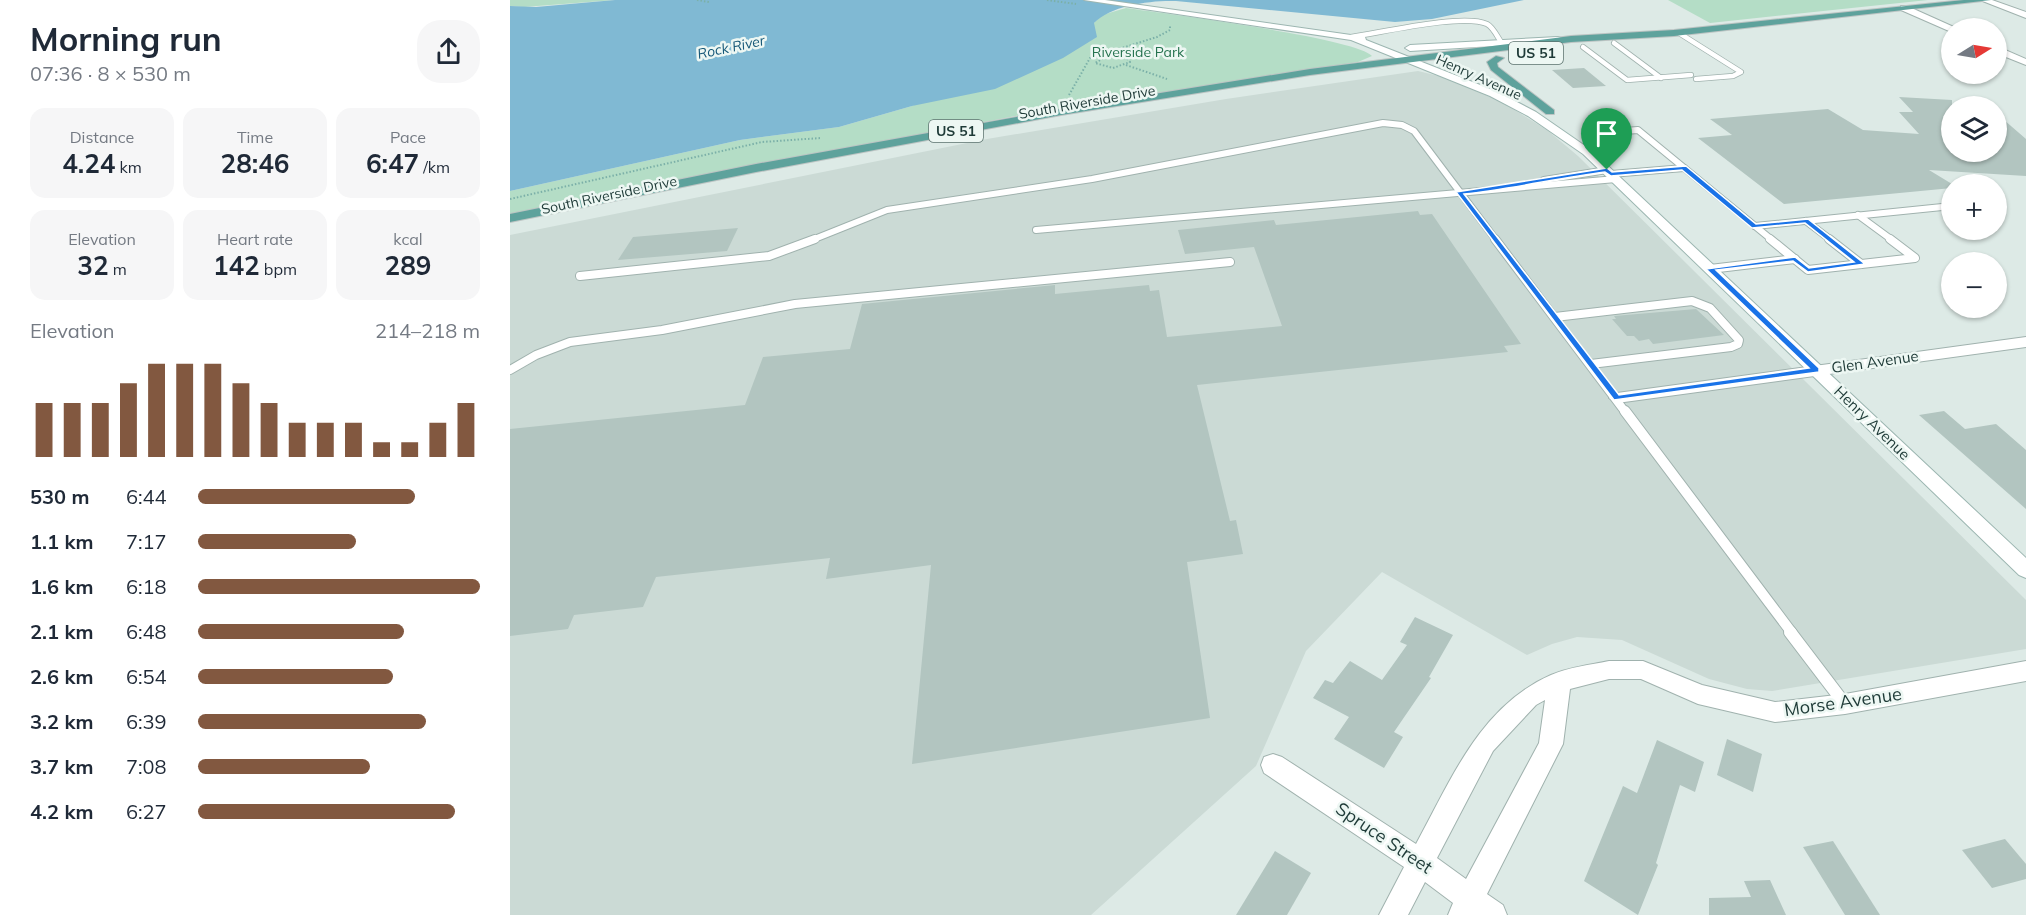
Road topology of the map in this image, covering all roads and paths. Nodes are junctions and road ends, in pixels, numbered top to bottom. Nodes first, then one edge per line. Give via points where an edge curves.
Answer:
1 (697, 0) edge
2 (1088, 0) edge
3 (1986, 0) edge
4 (692, 2) dead end
5 (709, 2) dead end
6 (1904, 8) junction
7 (2026, 15) edge
8 (1170, 18) dead end
9 (1941, 24) edge
10 (1677, 33) junction
11 (1351, 38) junction
12 (1558, 40) junction
13 (1501, 42) junction
14 (1614, 43) junction
15 (1583, 48) junction
16 (1407, 53) junction
17 (2007, 54) edge
18 (1090, 58) junction
19 (1499, 58) junction
20 (1098, 59) junction
21 (1429, 61) junction
22 (2026, 62) edge
23 (1126, 65) junction
24 (1454, 65) joint
25 (1474, 74) dead end
26 (1661, 78) junction
27 (1171, 80) dead end
28 (1068, 97) dead end
29 (1550, 112) junction
30 (1598, 133) dead end
31 (1587, 152) junction
32 (1684, 168) junction
33 (1611, 175) junction
34 (1507, 188) junction
35 (1460, 192) junction
36 (1941, 207) edge
37 (1858, 215) junction
38 (510, 218) edge
39 (1806, 221) junction
40 (1755, 226) junction
41 (1035, 230) dead end
42 (510, 231) edge
43 (1795, 259) junction
44 (1230, 262) dead end
45 (1861, 264) junction
46 (1710, 269) junction
47 (580, 276) dead end
48 (1555, 317) junction
49 (2026, 342) edge
50 (1591, 364) junction
51 (510, 370) edge
52 (1816, 370) junction
53 (1617, 398) junction
54 (2026, 570) edge
55 (2026, 671) edge
56 (1559, 682) junction
57 (1845, 704) junction
58 (1273, 765) dead end
59 (1422, 863) junction
60 (1466, 907) edge
61 (1393, 915) edge
62 (1493, 915) edge

1 - 4 path
1 - 5 path
2 - 11 street, Henry Avenue
3 - 6 main road, South Riverside Drive / US 51
3 - 7 street
6 - 9 street
6 - 10 main road, South Riverside Drive / US 51
8 - 18 path via 1170,30 1157,37
10 - 12 main road, South Riverside Drive / US 51
10 - 14 main road, South Riverside Drive / US 51
10 - 26 lane via 1741,72 1733,76
11 - 13 lane via 1468,20 1491,25
11 - 16 street, Henry Avenue
12 - 13 street
12 - 21 main road, South Riverside Drive / US 51
13 - 16 street
14 - 15 main road, South Riverside Drive / US 51
14 - 26 lane
15 - 19 main road, South Riverside Drive / US 51
15 - 26 lane via 1627,80
16 - 21 street, Henry Avenue
16 - 38 main road, South Riverside Drive / US 51 via 756,168
17 - 22 street
18 - 20 path
18 - 28 path
19 - 24 main road, South Riverside Drive / US 51
19 - 29 main road via 1492,62 1494,68
20 - 23 path via 1095,63 1104,68
20 - 23 path via 1124,56 1130,60
21 - 24 street, Henry Avenue
21 - 31 street, Henry Avenue via 1512,103
21 - 42 main road, South Riverside Drive / US 51 via 1031,127
23 - 27 path
25 - 29 street, Henry Avenue
29 - 31 street, Henry Avenue via 1572,131
30 - 32 lane via 1638,130
31 - 33 street, Henry Avenue
32 - 33 lane
32 - 40 lane
33 - 34 lane
33 - 34 lane via 1572,174
33 - 46 street, Henry Avenue
34 - 35 lane
35 - 41 lane
35 - 47 lane via 1414,131 1402,124 1383,123 1058,185 888,210 864,216 798,248 769,256
35 - 48 lane
36 - 37 lane
37 - 39 lane
37 - 45 lane via 1916,258
39 - 40 lane
39 - 45 lane
40 - 43 lane
43 - 45 lane via 1808,270
43 - 46 lane
44 - 51 lane via 795,304 662,330 570,342
46 - 52 street, Henry Avenue
48 - 50 lane
48 - 50 lane via 1687,301 1710,308 1737,336 1738,344
49 - 52 street, Glen Avenue
50 - 53 lane
52 - 53 street, Glen Avenue
52 - 54 street, Henry Avenue
53 - 57 lane
55 - 57 street, Morse Avenue
56 - 57 street, Morse Avenue via 1609,670 1643,670 1698,694 1747,707 1775,711
56 - 59 street, Morse Avenue via 1528,698 1484,743
56 - 60 street via 1551,744
58 - 59 street, Spruce Street
59 - 60 street, Spruce Street
59 - 61 street, Morse Avenue
60 - 62 street, Spruce Street

